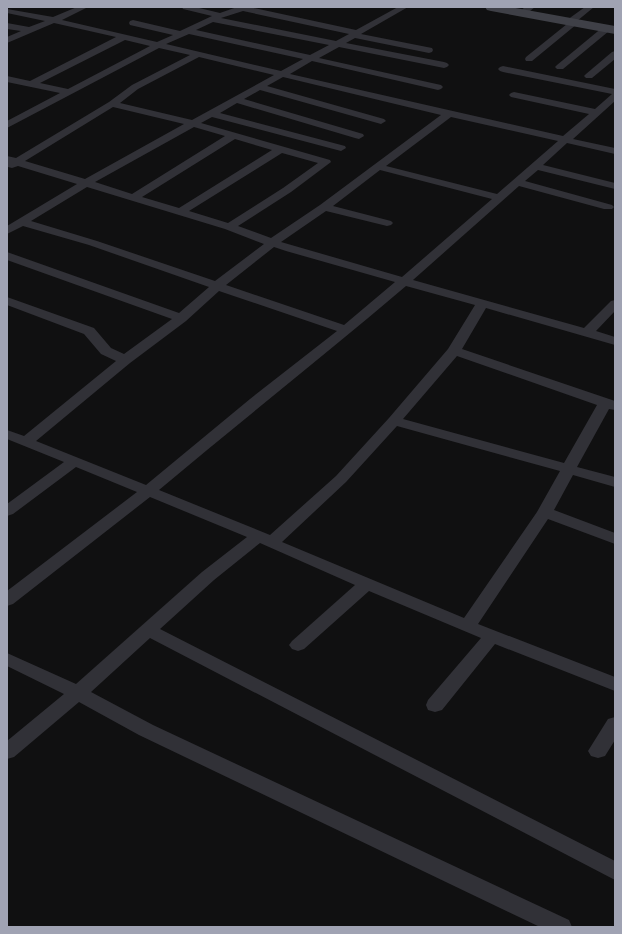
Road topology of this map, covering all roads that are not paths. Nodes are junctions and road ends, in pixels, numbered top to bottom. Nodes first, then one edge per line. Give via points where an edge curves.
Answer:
1 (84, 7) edge
2 (186, 7) edge
3 (401, 7) edge
4 (492, 7) edge
5 (590, 7) edge
6 (526, 10) edge
7 (7, 11) edge
8 (216, 17) junction
9 (53, 20) junction
10 (572, 22) junction
11 (133, 23) dead end
12 (7, 26) edge
13 (611, 29) edge
14 (29, 30) junction
15 (186, 33) junction
16 (355, 34) junction
17 (123, 37) junction
18 (7, 40) edge
19 (337, 44) junction
20 (158, 45) junction
21 (429, 50) dead end
22 (197, 54) junction
23 (615, 54) edge
24 (311, 59) junction
25 (412, 59) junction
26 (529, 59) dead end
27 (444, 66) dead end
28 (560, 67) dead end
29 (503, 69) dead end
30 (282, 75) junction
31 (386, 76) junction
32 (589, 76) dead end
33 (7, 79) edge
34 (31, 84) junction
35 (259, 87) junction
36 (438, 87) dead end
37 (69, 92) junction
38 (615, 92) edge
39 (514, 95) dead end
40 (615, 96) edge
41 (236, 100) junction
42 (112, 104) junction
43 (595, 112) junction
44 (212, 114) junction
45 (449, 114) junction
46 (380, 121) dead end
47 (191, 124) junction
48 (7, 125) edge
49 (233, 136) junction
50 (359, 136) dead end
51 (567, 140) junction
52 (341, 148) dead end
53 (279, 150) junction
54 (615, 151) edge
55 (12, 160) edge
56 (535, 166) junction
57 (379, 167) junction
58 (7, 168) edge
59 (516, 182) junction
60 (86, 183) junction
61 (615, 186) edge
62 (133, 198) junction
63 (498, 198) junction
64 (324, 207) junction
65 (608, 207) dead end
66 (180, 212) junction
67 (22, 222) junction
68 (387, 223) dead end
69 (229, 227) junction
70 (7, 230) edge
71 (272, 243) junction
72 (7, 256) edge
73 (405, 280) junction
74 (217, 286) junction
75 (7, 302) edge
76 (482, 304) junction
77 (615, 304) edge
78 (181, 318) junction
79 (345, 330) junction
80 (587, 333) junction
81 (615, 341) edge
82 (454, 351) junction
83 (125, 360) junction
84 (610, 404) edge
85 (394, 421) junction
86 (7, 434) edge
87 (26, 442) junction
88 (74, 462) junction
89 (569, 469) junction
90 (615, 482) edge
91 (147, 492) junction
92 (7, 511) edge
93 (545, 512) junction
94 (615, 539) edge
95 (265, 540) junction
96 (368, 584) junction
97 (7, 600) edge
98 (467, 626) junction
99 (148, 630) junction
100 (492, 636) junction
101 (298, 646) dead end
102 (7, 659) edge
103 (615, 684) edge
104 (78, 693) junction
105 (435, 705) dead end
106 (615, 724) edge
107 (598, 751) dead end
108 (7, 752) edge
109 (615, 871) edge
110 (561, 927) edge

1 - 9 street
2 - 8 street
3 - 16 street
4 - 6 street
5 - 10 street
6 - 10 street
7 - 9 street
8 - 15 street
8 - 16 street via 244,8
8 - 19 street
9 - 14 street
9 - 17 street
10 - 13 street
10 - 26 street
11 - 15 street
12 - 14 street
13 - 28 street
14 - 18 street
15 - 20 street
15 - 24 street
16 - 19 street
16 - 21 street
17 - 20 street
17 - 34 street
19 - 24 street
19 - 25 street
20 - 22 street
20 - 37 street
22 - 30 street
22 - 42 street via 135,87
23 - 32 street
24 - 30 street
24 - 31 street
25 - 27 street
25 - 31 street
29 - 38 street
30 - 35 street
30 - 45 street
31 - 36 street
33 - 34 street
34 - 37 street
35 - 41 street
35 - 46 street
37 - 48 street
39 - 43 street
40 - 43 street
41 - 44 street
41 - 50 street
42 - 47 street
42 - 55 street
43 - 51 street
44 - 47 street
44 - 52 street
45 - 51 street
45 - 57 street
47 - 49 street
47 - 60 street
49 - 53 street
49 - 62 street
51 - 54 street
51 - 56 street
53 - 66 street
53 - 69 street via 326,162
55 - 58 street
55 - 60 street
56 - 59 street
56 - 61 street
57 - 63 street
57 - 64 street
59 - 63 street
59 - 65 street
60 - 62 street
60 - 67 street
62 - 66 street
63 - 73 street
64 - 68 street
64 - 71 street
66 - 69 street
67 - 70 street
67 - 74 street
69 - 71 street
71 - 73 street
71 - 74 street
72 - 78 street
73 - 76 street
73 - 79 street
74 - 78 street
74 - 79 street
75 - 83 street via 89,331 106,351
76 - 80 street
76 - 82 street
77 - 80 street
78 - 83 street
79 - 91 street
80 - 81 street
82 - 84 street
82 - 85 street
83 - 87 street
84 - 89 street
85 - 89 street
85 - 95 street via 341,478
86 - 87 street
87 - 88 street
88 - 91 street
88 - 92 street
89 - 90 street
89 - 93 street
91 - 95 street
91 - 97 street
93 - 94 street
93 - 98 street
95 - 96 street
95 - 99 street via 208,576
96 - 98 street
96 - 101 street
98 - 100 street
99 - 104 street
99 - 109 street
100 - 103 street
100 - 105 street
102 - 104 street
104 - 108 street
104 - 110 street via 146,730
106 - 107 street

